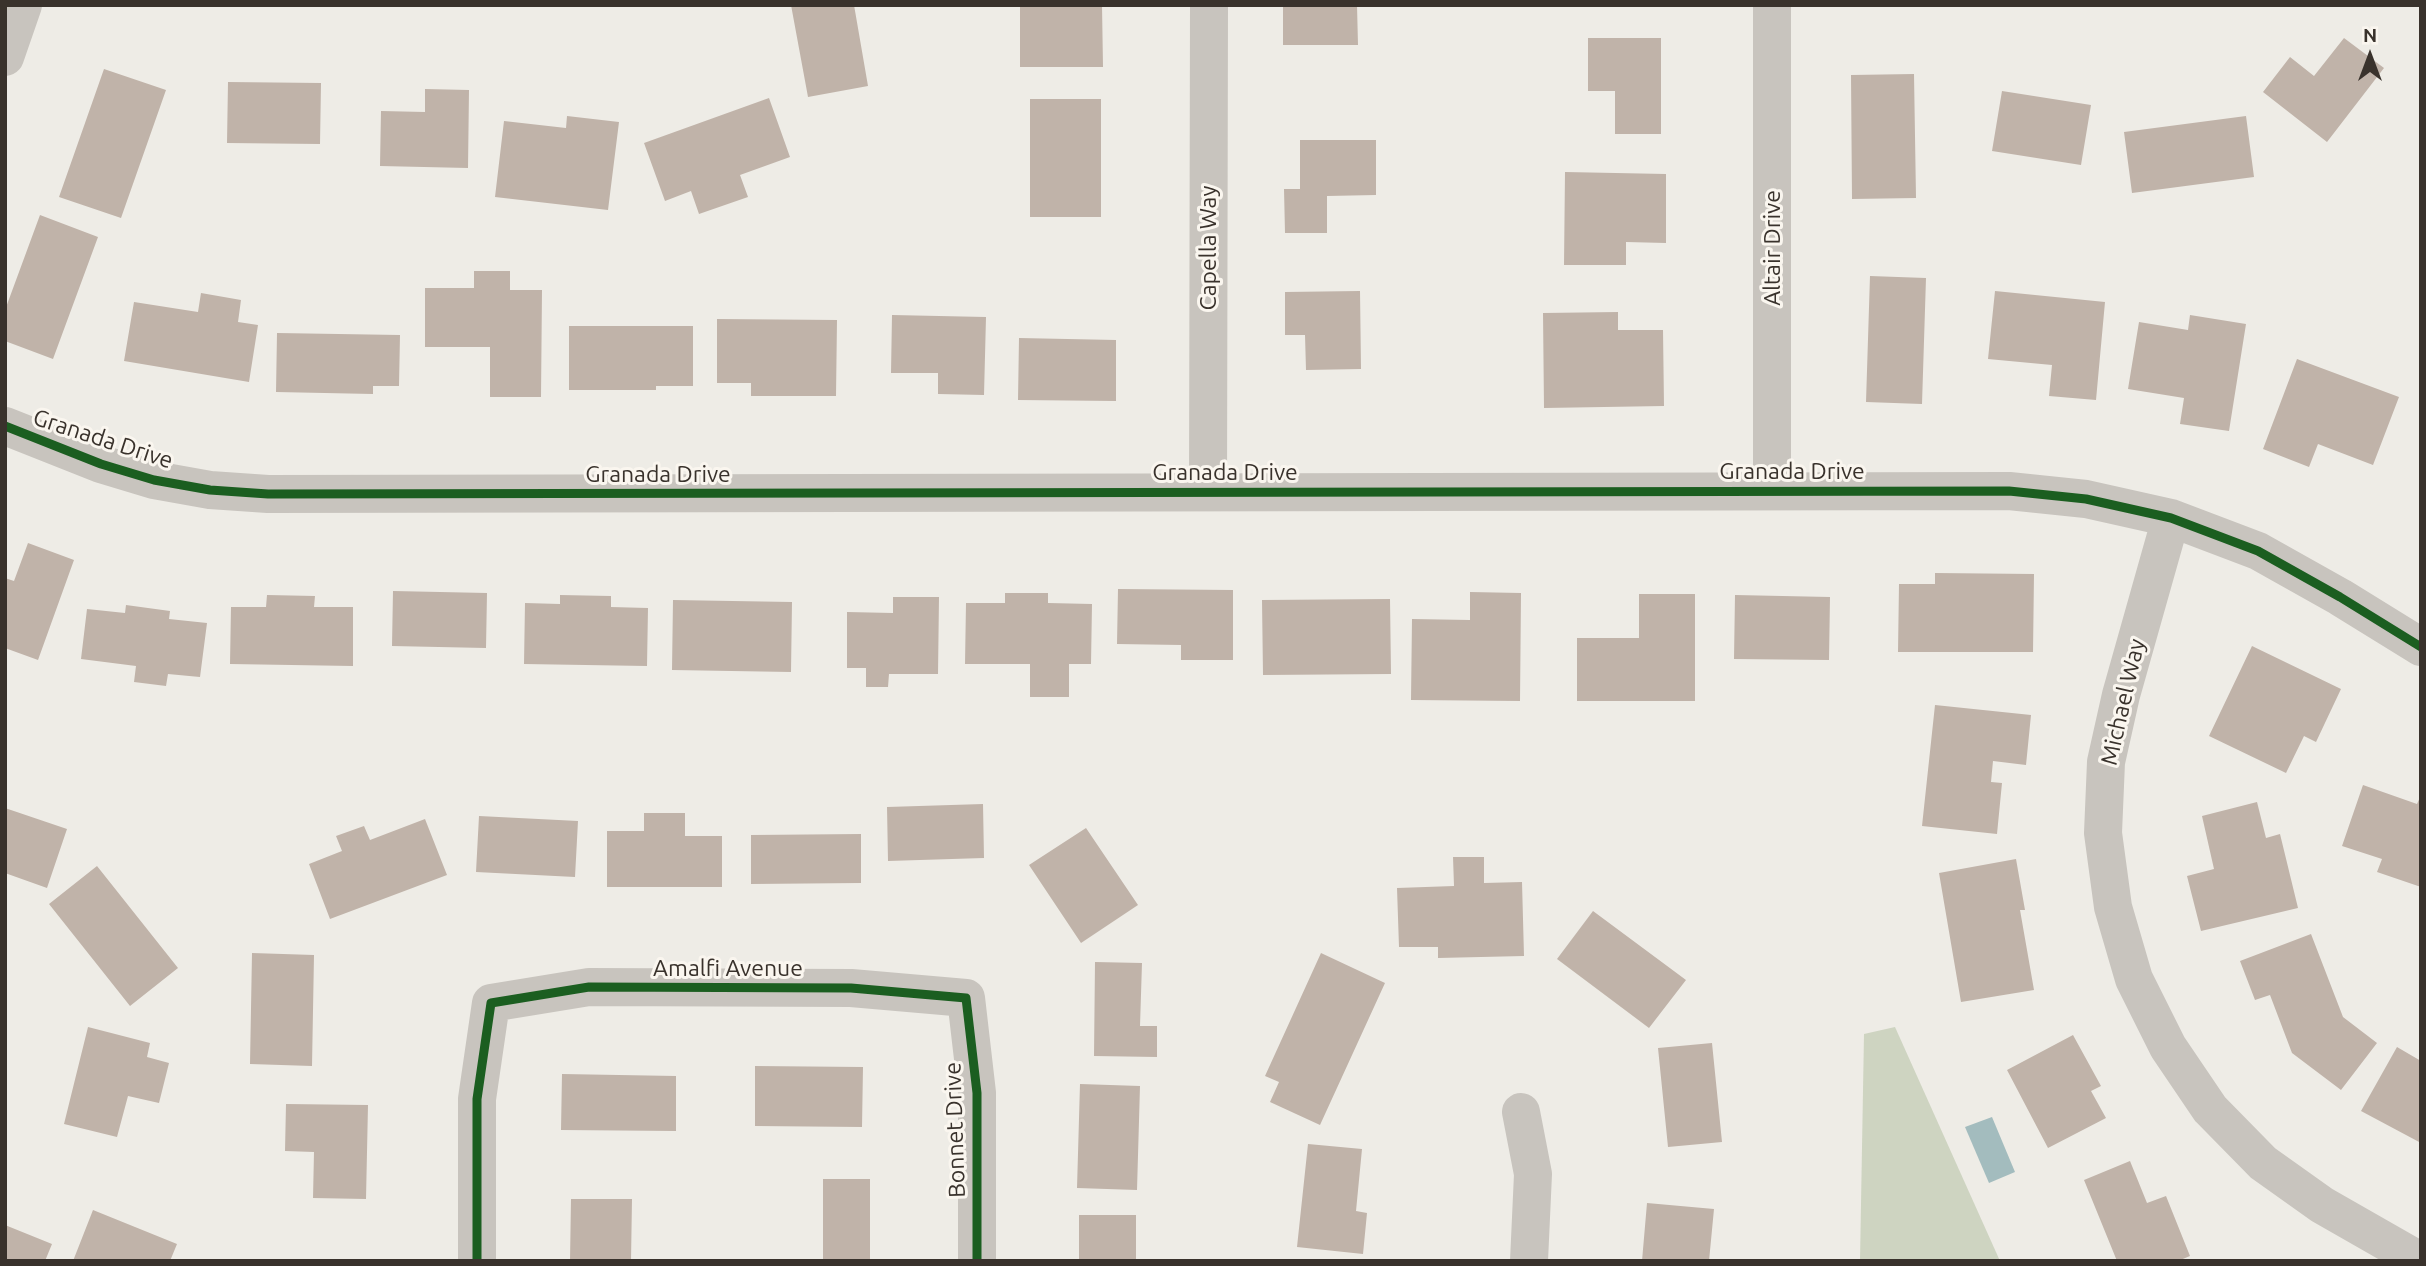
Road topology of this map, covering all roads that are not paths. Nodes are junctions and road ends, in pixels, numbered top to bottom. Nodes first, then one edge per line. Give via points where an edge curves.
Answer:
1 (23, 5) edge
2 (1209, 5) edge
3 (1772, 5) edge
4 (5, 57) edge
5 (5, 426) edge
6 (1772, 490) junction
7 (1208, 491) junction
8 (2171, 518) junction
9 (2421, 648) edge
10 (966, 998) joint
11 (1521, 1112) dead end
12 (477, 1261) edge
13 (977, 1261) edge
14 (1529, 1261) edge
15 (2420, 1261) edge

1 - 4 street
2 - 7 street, Capella Way
3 - 6 street, Altair Drive
5 - 7 street, Granada Drive via 154,480 268,494
6 - 7 street, Granada Drive
6 - 8 street, Granada Drive via 2009,491 2086,499
8 - 9 street, Granada Drive via 2258,551
8 - 15 street, Michael Way via 2106,762 2105,845 2113,907 2134,979 2168,1047 2210,1109 2263,1163 2322,1205
10 - 12 street, Amalfi Avenue via 850,988 589,987 491,1003 477,1098
10 - 13 street, Bonnet Drive via 977,1093
11 - 14 street via 1534,1174

